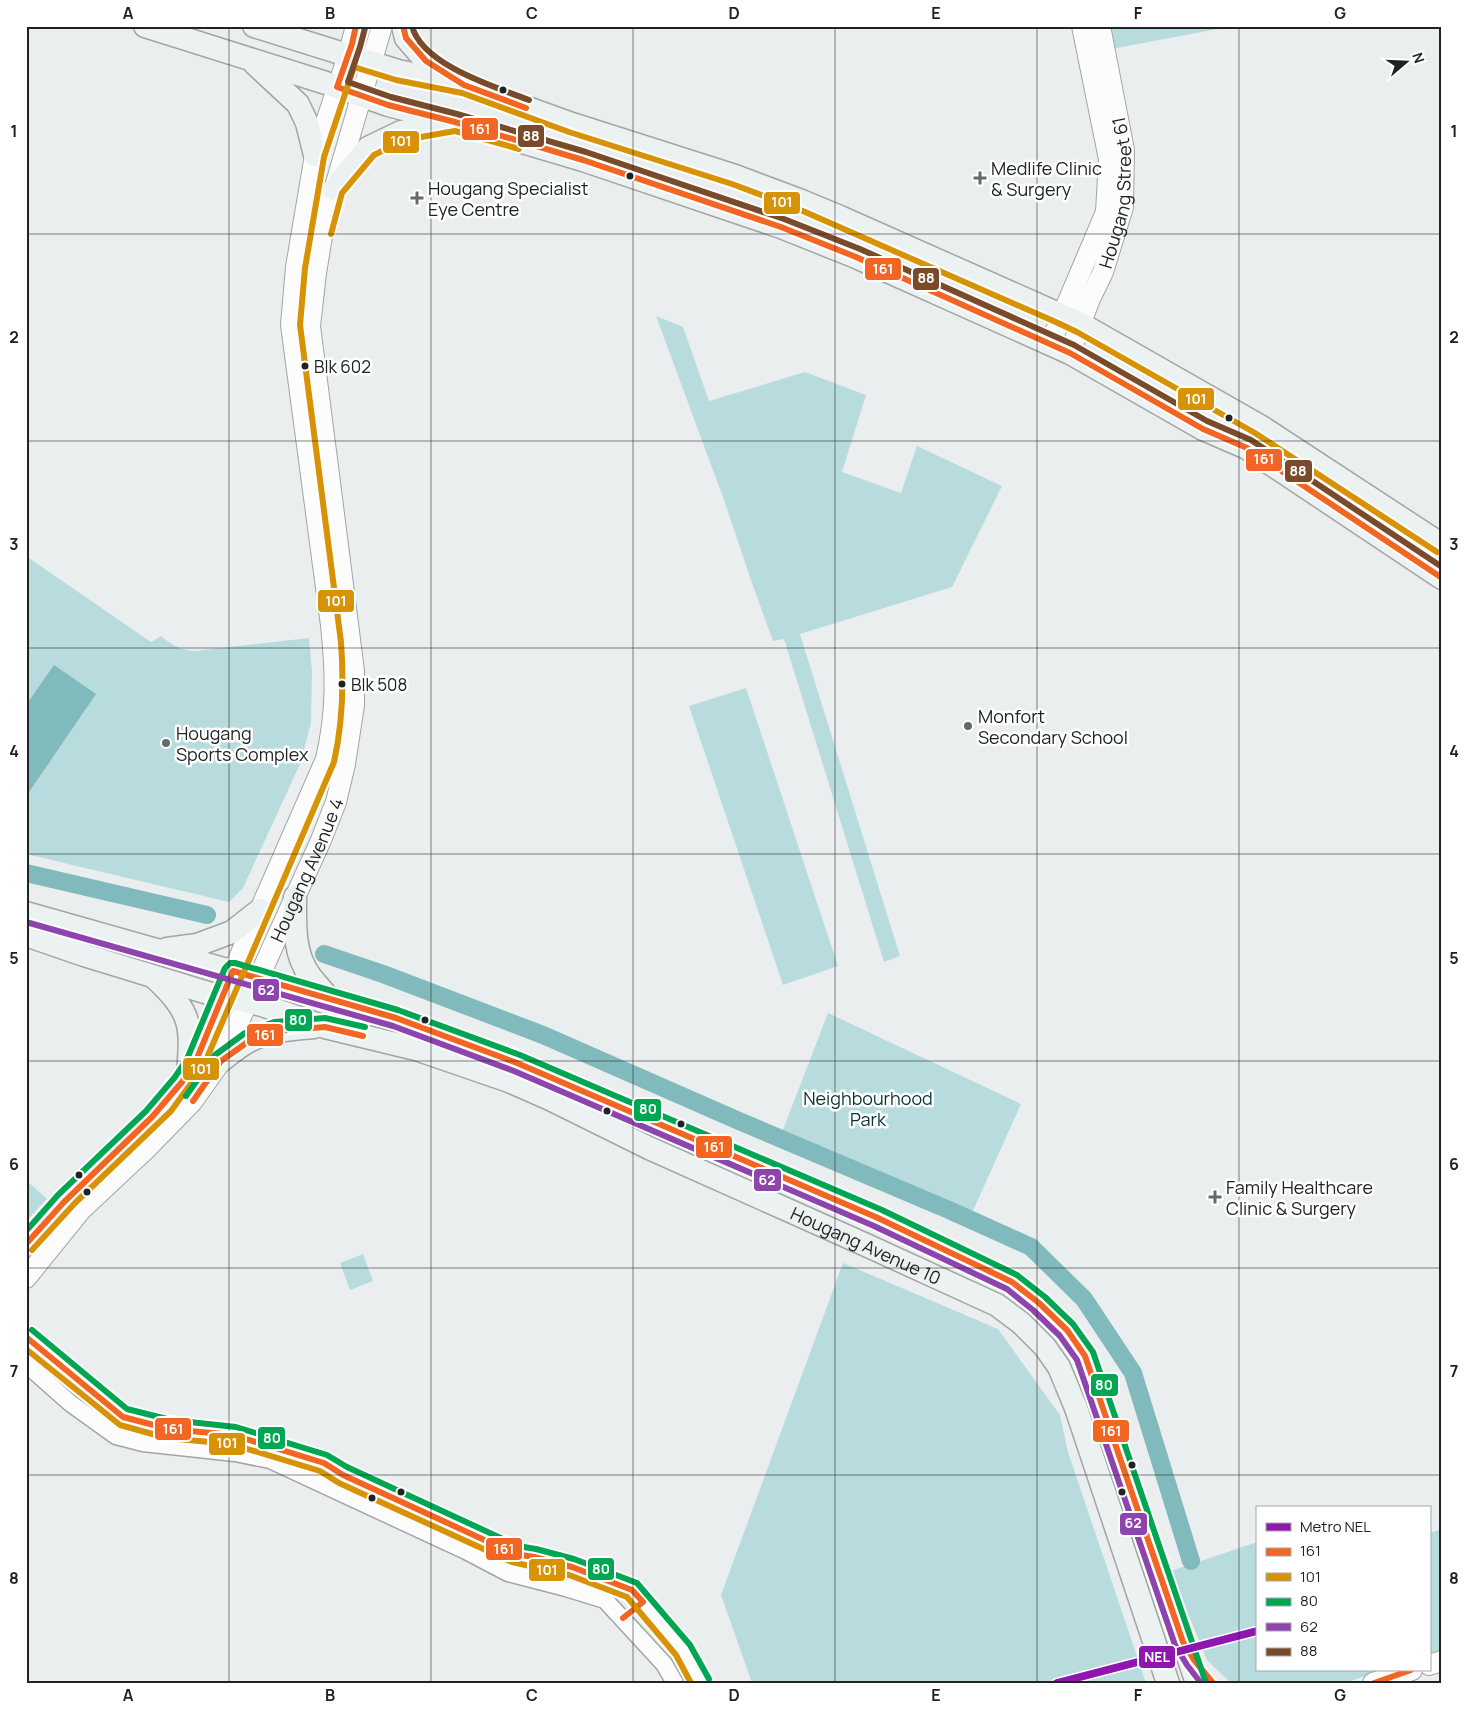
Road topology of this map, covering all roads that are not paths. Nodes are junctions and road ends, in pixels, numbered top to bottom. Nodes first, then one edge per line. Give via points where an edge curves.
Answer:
1 (145, 26) edge
2 (356, 26) edge
3 (382, 26) edge
4 (403, 26) edge
5 (1082, 26) edge
6 (1100, 26) edge
7 (263, 27) edge
8 (348, 56) junction
9 (251, 60) junction
10 (371, 62) junction
11 (464, 85) junction
12 (337, 87) junction
13 (362, 96) junction
14 (455, 122) junction
15 (315, 155) junction
16 (334, 189) junction
17 (1072, 319) junction
18 (1060, 348) junction
19 (325, 515) junction
20 (1442, 545) edge
21 (1442, 578) edge
22 (295, 897) junction
23 (260, 910) junction
24 (26, 913) edge
25 (26, 935) edge
26 (159, 951) junction
27 (233, 971) junction
28 (152, 976) junction
29 (258, 979) junction
30 (224, 997) junction
31 (330, 1000) junction
32 (247, 1002) junction
33 (325, 1027) junction
34 (221, 1061) junction
35 (188, 1074) junction
36 (26, 1244) edge
37 (26, 1278) edge
38 (26, 1337) edge
39 (26, 1364) edge
40 (1182, 1642) junction
41 (1442, 1661) edge
42 (1430, 1665) edge
43 (1406, 1672) edge
44 (675, 1683) edge
45 (702, 1683) edge
46 (1168, 1683) edge
47 (1197, 1683) edge
48 (1213, 1683) edge
49 (1373, 1683) edge

1 - 9 main road
2 - 8 street, Hougang Avenue 4
3 - 10 street, Hougang Avenue 4
4 - 11 main road via 406,38 426,61
5 - 17 street, Hougang Street 61 via 1109,159 1106,212
6 - 17 street, Hougang Street 61 via 1124,150 1123,207 1103,272
7 - 8 main road
8 - 10 main road
8 - 12 street, Hougang Avenue 4
9 - 12 main road
9 - 15 main road via 298,104 307,123
10 - 11 main road
10 - 13 street, Hougang Avenue 4
11 - 17 main road via 799,200
12 - 13 main road
12 - 15 street, Hougang Avenue 4
13 - 14 main road
13 - 16 street, Hougang Avenue 4
14 - 16 main road via 401,132 368,148
14 - 18 main road via 584,160 781,227
15 - 19 street, Hougang Avenue 4 via 296,267 291,325
16 - 19 street, Hougang Avenue 4 via 324,224 310,326
17 - 18 street, Hougang Street 61
17 - 20 main road via 1260,426
18 - 21 main road via 1203,429 1247,448
19 - 22 street, Hougang Avenue 4 via 354,671 354,705 346,764 336,802
19 - 23 street, Hougang Avenue 4 via 335,668 332,731 326,759
22 - 29 street, Hougang Avenue 4
22 - 31 main road via 295,938 304,966
23 - 26 main road via 232,932 197,945
23 - 27 street, Hougang Avenue 4
24 - 26 main road, Hougang Avenue 10
25 - 28 main road, Hougang Avenue 10
26 - 27 main road, Hougang Avenue 10
27 - 29 main road, Hougang Avenue 10
27 - 30 street, Hougang Avenue 4
28 - 30 main road, Hougang Avenue 10
28 - 35 main road via 180,1004 188,1022
29 - 31 main road, Hougang Avenue 10
29 - 32 street, Hougang Avenue 4
30 - 32 main road, Hougang Avenue 10
30 - 35 street, Hougang Avenue 4
31 - 40 main road, Hougang Avenue 10 via 396,1018 525,1067 878,1218 1012,1282 1067,1330 1085,1356
32 - 33 main road, Hougang Avenue 10
32 - 34 street, Hougang Avenue 4
33 - 34 main road via 269,1033 249,1041
33 - 46 main road, Hougang Avenue 10 via 416,1049 509,1081 997,1305 1045,1348 1059,1367 1076,1408
34 - 37 street, Hougang Avenue 4 via 192,1102 81,1210
35 - 36 street, Hougang Avenue 4 via 164,1105 68,1197
38 - 45 street via 123,1418 169,1429 233,1435 307,1457 515,1554 572,1567 632,1590 683,1650
39 - 44 street via 70,1403 116,1436 143,1443 270,1460 508,1573 605,1600 664,1664
40 - 47 main road, Hougang Avenue 10
40 - 48 main road
41 - 42 street
43 - 49 street

